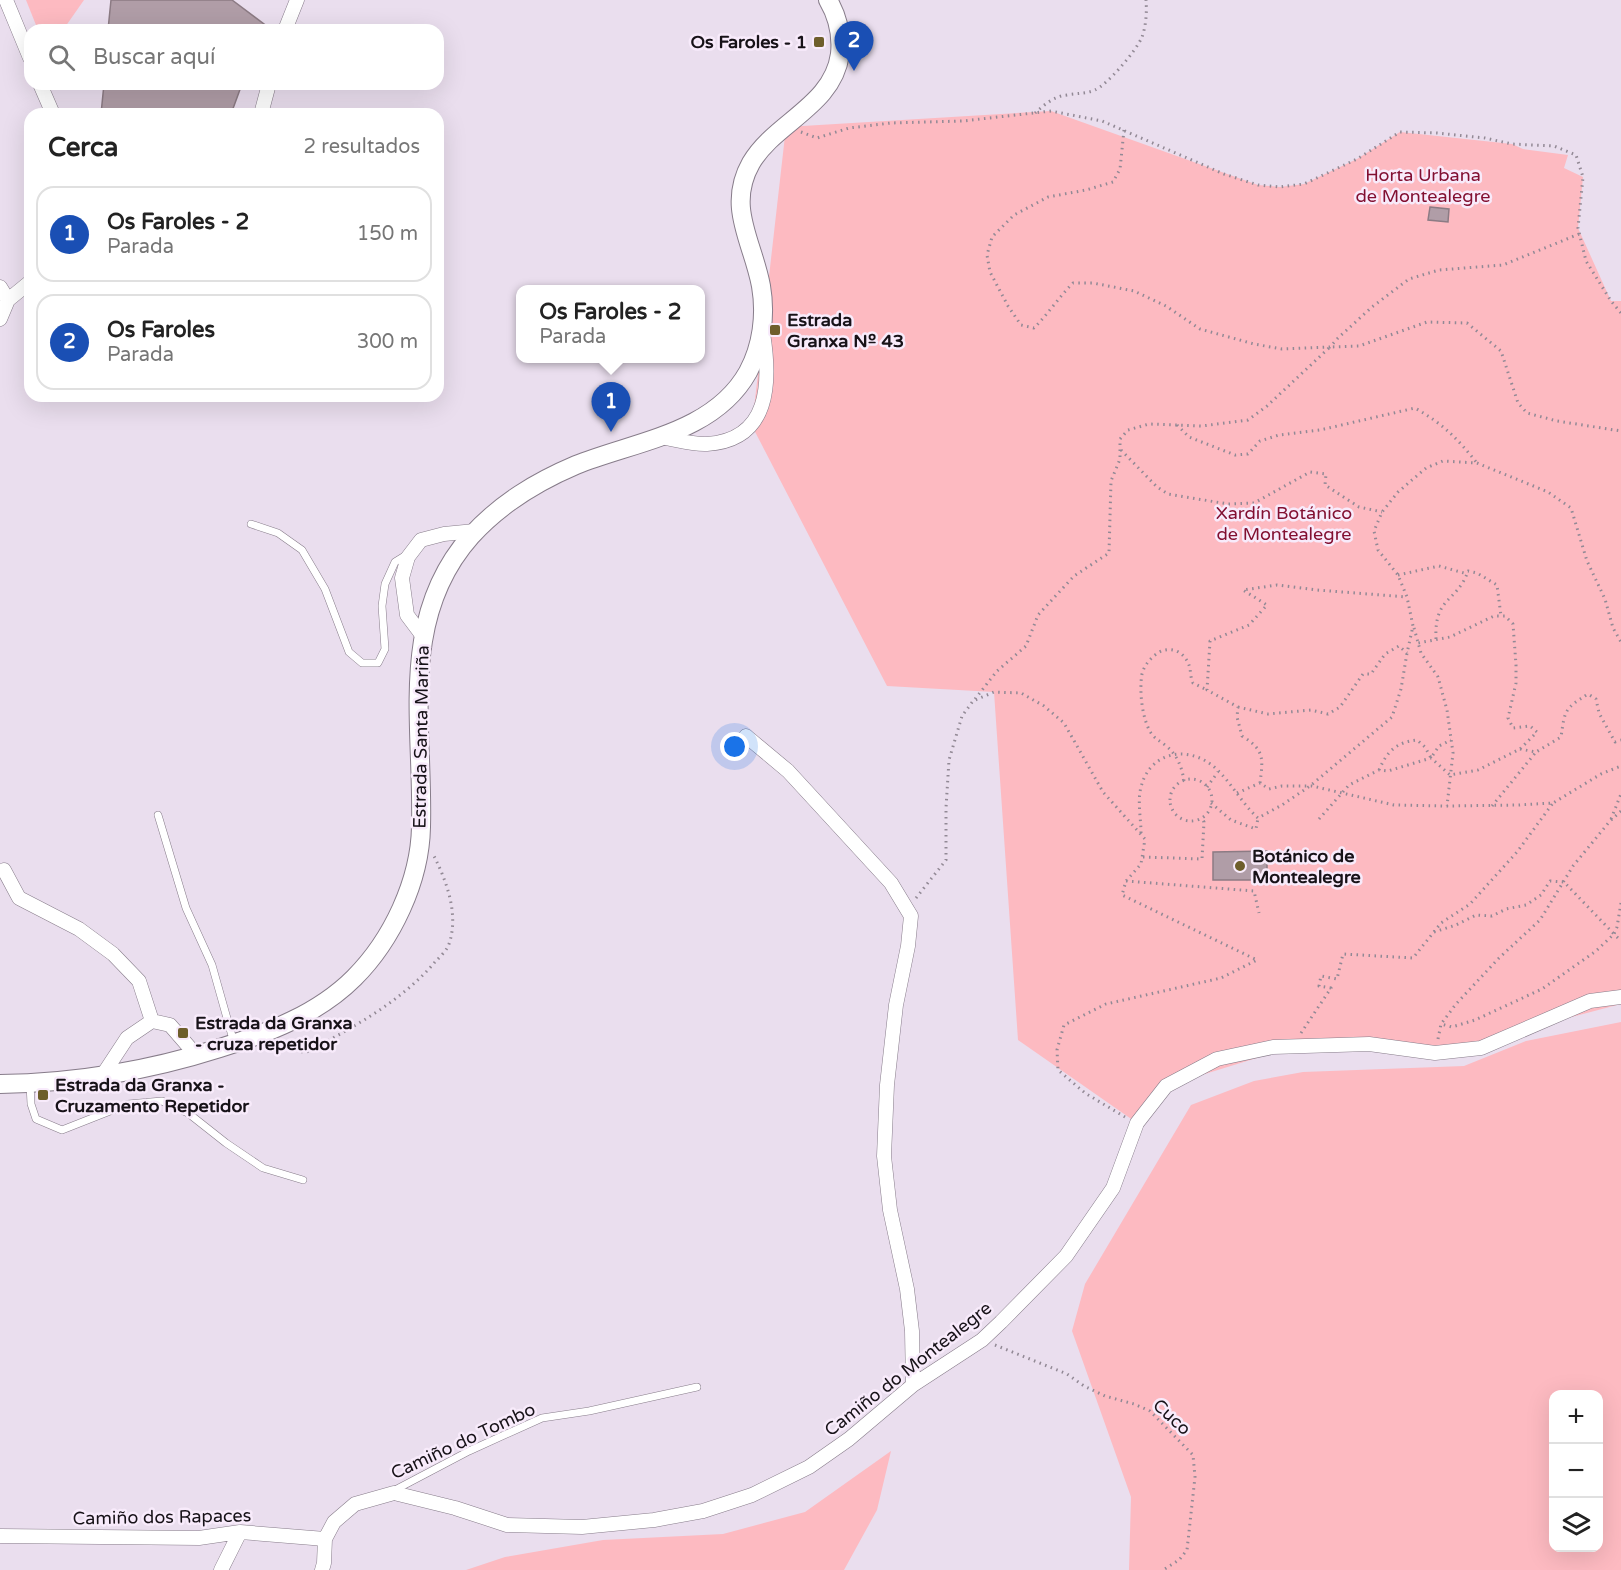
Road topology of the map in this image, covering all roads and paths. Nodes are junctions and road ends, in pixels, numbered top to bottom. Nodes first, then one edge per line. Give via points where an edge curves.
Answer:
1 (6, 0) edge
2 (297, 0) edge
3 (828, 0) edge
4 (1146, 0) edge
5 (287, 24) edge
6 (24, 44) edge
7 (43, 90) edge
8 (267, 90) edge
9 (50, 108) edge
10 (262, 108) edge
11 (1035, 113) junction
12 (786, 127) junction
13 (1124, 130) junction
14 (1580, 233) junction
15 (0, 287) edge
16 (24, 287) edge
17 (8, 300) junction
18 (1620, 310) edge
19 (0, 319) edge
20 (762, 325) junction
21 (1330, 347) junction
22 (1177, 425) junction
23 (1621, 431) edge
24 (660, 437) junction
25 (1120, 449) junction
26 (1477, 463) junction
27 (1382, 512) junction
28 (251, 524) dead end
29 (475, 531) junction
30 (412, 552) junction
31 (1468, 571) junction
32 (1398, 575) junction
33 (1407, 597) junction
34 (1501, 616) junction
35 (1413, 626) junction
36 (422, 635) junction
37 (1436, 639) junction
38 (1621, 642) edge
39 (1418, 643) junction
40 (1407, 653) junction
41 (1207, 690) junction
42 (973, 701) junction
43 (1238, 707) junction
44 (746, 736) dead end
45 (1452, 740) junction
46 (1621, 740) edge
47 (1520, 749) junction
48 (1536, 752) junction
49 (1172, 753) junction
50 (1431, 758) junction
51 (1621, 766) edge
52 (1379, 770) junction
53 (1218, 772) junction
54 (1450, 775) junction
55 (1184, 781) junction
56 (1260, 783) junction
57 (1310, 786) junction
58 (1207, 787) junction
59 (1237, 793) junction
60 (1341, 794) junction
61 (1621, 794) edge
62 (1211, 803) junction
63 (1553, 803) junction
64 (1447, 806) junction
65 (1492, 806) junction
66 (1621, 811) edge
67 (158, 815) dead end
68 (1202, 818) junction
69 (1258, 818) junction
70 (1319, 819) dead end
71 (1610, 821) junction
72 (421, 831) junction
73 (1141, 835) junction
74 (1142, 857) junction
75 (4, 870) dead end
76 (1126, 881) junction
77 (1564, 882) junction
78 (1621, 903) edge
79 (907, 909) junction
80 (1259, 913) dead end
81 (1434, 932) junction
82 (1614, 934) junction
83 (1621, 941) edge
84 (1621, 998) edge
85 (152, 1021) junction
86 (1441, 1024) junction
87 (257, 1036) junction
88 (234, 1044) junction
89 (1292, 1047) junction
90 (1435, 1053) junction
91 (196, 1055) junction
92 (102, 1076) junction
93 (0, 1084) edge
94 (30, 1084) junction
95 (1137, 1123) junction
96 (303, 1180) dead end
97 (982, 1340) junction
98 (913, 1385) junction
99 (697, 1387) dead end
100 (383, 1496) junction
101 (240, 1532) junction
102 (0, 1536) edge
103 (325, 1539) junction
104 (221, 1570) edge
105 (322, 1570) edge
106 (1163, 1570) edge

1 - 6 street
2 - 5 street
3 - 12 main road, Estrada Santa Mariña via 838,21 841,40 835,75 818,98
4 - 11 path via 1142,38 1110,78 1097,89 1051,100
7 - 9 street
8 - 10 street
11 - 12 path via 849,128 817,138
11 - 13 path via 1075,114
12 - 20 main road, Estrada Santa Mariña via 757,154 740,187 741,215 761,284
13 - 14 path via 1224,174 1258,185 1280,187 1304,184 1357,159 1400,132 1554,146 1576,155 1583,177
13 - 21 path via 1120,169 1113,182 1048,197 1014,215 992,237 987,255 990,272 1021,325 1034,328 1073,283 1094,283 1134,291 1200,329 1254,344 1282,349
14 - 18 path via 1586,261
14 - 21 path via 1503,265 1439,270 1409,279
15 - 17 street
16 - 17 street
17 - 19 street
20 - 24 main road, Estrada Santa Mariña via 753,362 733,393 706,416
20 - 24 street via 768,361 763,406 752,426 730,441 704,444
21 - 22 path via 1248,420
21 - 23 path via 1359,346 1427,322 1467,323 1501,351 1518,403 1527,413 1557,422
22 - 25 path via 1149,424 1128,430 1120,439
22 - 26 path via 1189,437 1242,455 1260,441 1280,435 1415,408 1456,436
24 - 29 main road, Estrada Santa Mariña via 544,479 514,497
25 - 27 path via 1168,494 1228,504 1254,503 1310,472 1326,474 1325,485 1359,507
25 - 42 path via 1111,481 1109,553 1074,576 1038,615 1026,646 997,671
26 - 27 path via 1443,461 1426,468
26 - 38 path via 1548,492 1571,508 1587,561
27 - 32 path via 1374,531 1378,550
28 - 30 lane via 278,533 302,550 325,590 349,652 362,663 378,663 385,649 385,584 395,562
29 - 30 street via 421,540
29 - 36 main road, Estrada Santa Mariña via 444,573
30 - 36 street via 402,578 407,615
31 - 32 path via 1439,566
31 - 34 path via 1497,585
31 - 37 path via 1464,584 1446,600 1435,621
32 - 33 path
33 - 35 path
33 - 41 path via 1277,585 1243,590 1267,605 1249,625 1210,641
34 - 37 path
34 - 47 path via 1513,624 1516,665 1508,718 1513,728 1530,726 1537,732
35 - 39 path
35 - 40 path
36 - 72 main road, Estrada Santa Mariña via 418,676
37 - 39 path
39 - 45 path via 1437,677
40 - 43 path via 1399,646 1385,654 1371,674 1363,674 1340,707 1328,714 1311,710 1268,714
40 - 57 path via 1392,717
41 - 43 path
41 - 49 path via 1193,683 1189,665 1171,649 1157,653 1142,671 1142,695 1150,732
42 - 73 path via 994,692 1021,693 1044,706 1064,723 1103,792
42 - 79 path via 962,716 949,760 946,860
43 - 56 path via 1236,717 1242,736 1261,753
44 - 79 street via 788,771 891,883
45 - 50 path via 1439,747
45 - 54 path
46 - 48 path via 1615,742 1596,699 1588,694 1565,712 1561,737
47 - 48 path
47 - 54 path via 1478,770
48 - 65 path
49 - 53 path via 1189,754
49 - 55 path via 1181,763
49 - 73 path via 1155,762 1145,775 1140,792
50 - 52 path
50 - 52 path via 1417,740 1404,741 1392,748
50 - 54 path
51 - 63 path
52 - 60 path via 1349,785
53 - 58 path
53 - 59 path
54 - 64 path
55 - 58 path via 1195,780
55 - 68 path via 1172,790 1172,810 1181,819
56 - 57 path via 1269,789
56 - 59 path
57 - 60 path
57 - 69 path
58 - 62 path
59 - 69 path
60 - 64 path via 1394,805
60 - 70 path
61 - 71 path
62 - 68 path
62 - 69 path via 1231,820 1257,829
63 - 65 path
63 - 81 path via 1517,852 1470,904
64 - 65 path
66 - 71 path
67 - 88 lane via 186,908 212,965
68 - 74 path via 1202,859
71 - 77 path
72 - 87 main road, Estrada Santa Mariña via 415,869 402,905 366,965 353,980 320,1004
72 - 87 path via 447,881 453,918 449,946 420,980 355,1027 305,1053
73 - 74 path via 1145,839
74 - 76 path via 1141,864
75 - 85 street via 19,898 79,929 113,954 139,981
76 - 80 path via 1254,891
76 - 95 path via 1122,895 1257,960 1221,978 1106,1005 1064,1025 1057,1050 1058,1070 1085,1093
77 - 81 path via 1550,881 1541,895 1526,905 1492,916 1476,915
77 - 82 path
77 - 86 path via 1540,920 1470,988
78 - 82 path
79 - 98 street via 911,916 896,1005 884,1156 890,1210 907,1289
81 - 89 path via 1413,958 1343,954 1337,979 1321,976 1319,986 1331,988
82 - 83 path
82 - 86 path via 1542,989 1475,1020 1452,1027
84 - 90 street, Camiño do Montealegre via 1590,1001 1481,1048
85 - 91 street via 170,1025
85 - 92 street via 127,1038
86 - 90 path
87 - 88 main road, Estrada Santa Mariña
88 - 91 main road, Estrada Santa Mariña
89 - 90 street, Camiño do Montealegre via 1369,1044
89 - 95 street, Camiño do Montealegre via 1273,1047 1217,1059 1166,1086
91 - 92 main road, Estrada Santa Mariña via 144,1070
92 - 94 main road, Estrada Santa Mariña
93 - 94 main road, Estrada Santa Mariña
94 - 96 lane via 36,1119 62,1130 128,1104 162,1101 188,1113 263,1168
95 - 97 street, Camiño do Montealegre via 1113,1188 1066,1256
97 - 98 street, Camiño do Montealegre
97 - 106 path, Cuco via 1067,1374 1105,1396 1150,1412 1193,1455 1195,1477 1187,1550
98 - 100 street, Camiño do Montealegre via 809,1467 752,1495 703,1510 654,1520 582,1527 507,1526 404,1495
99 - 100 lane, Camiño do Tombo via 542,1418
100 - 103 street, Camiño do Montealegre via 354,1504 334,1522
101 - 102 street, Camiño dos Rapaces via 199,1538
101 - 103 street, Camiño dos Rapaces
101 - 104 street
103 - 105 street

